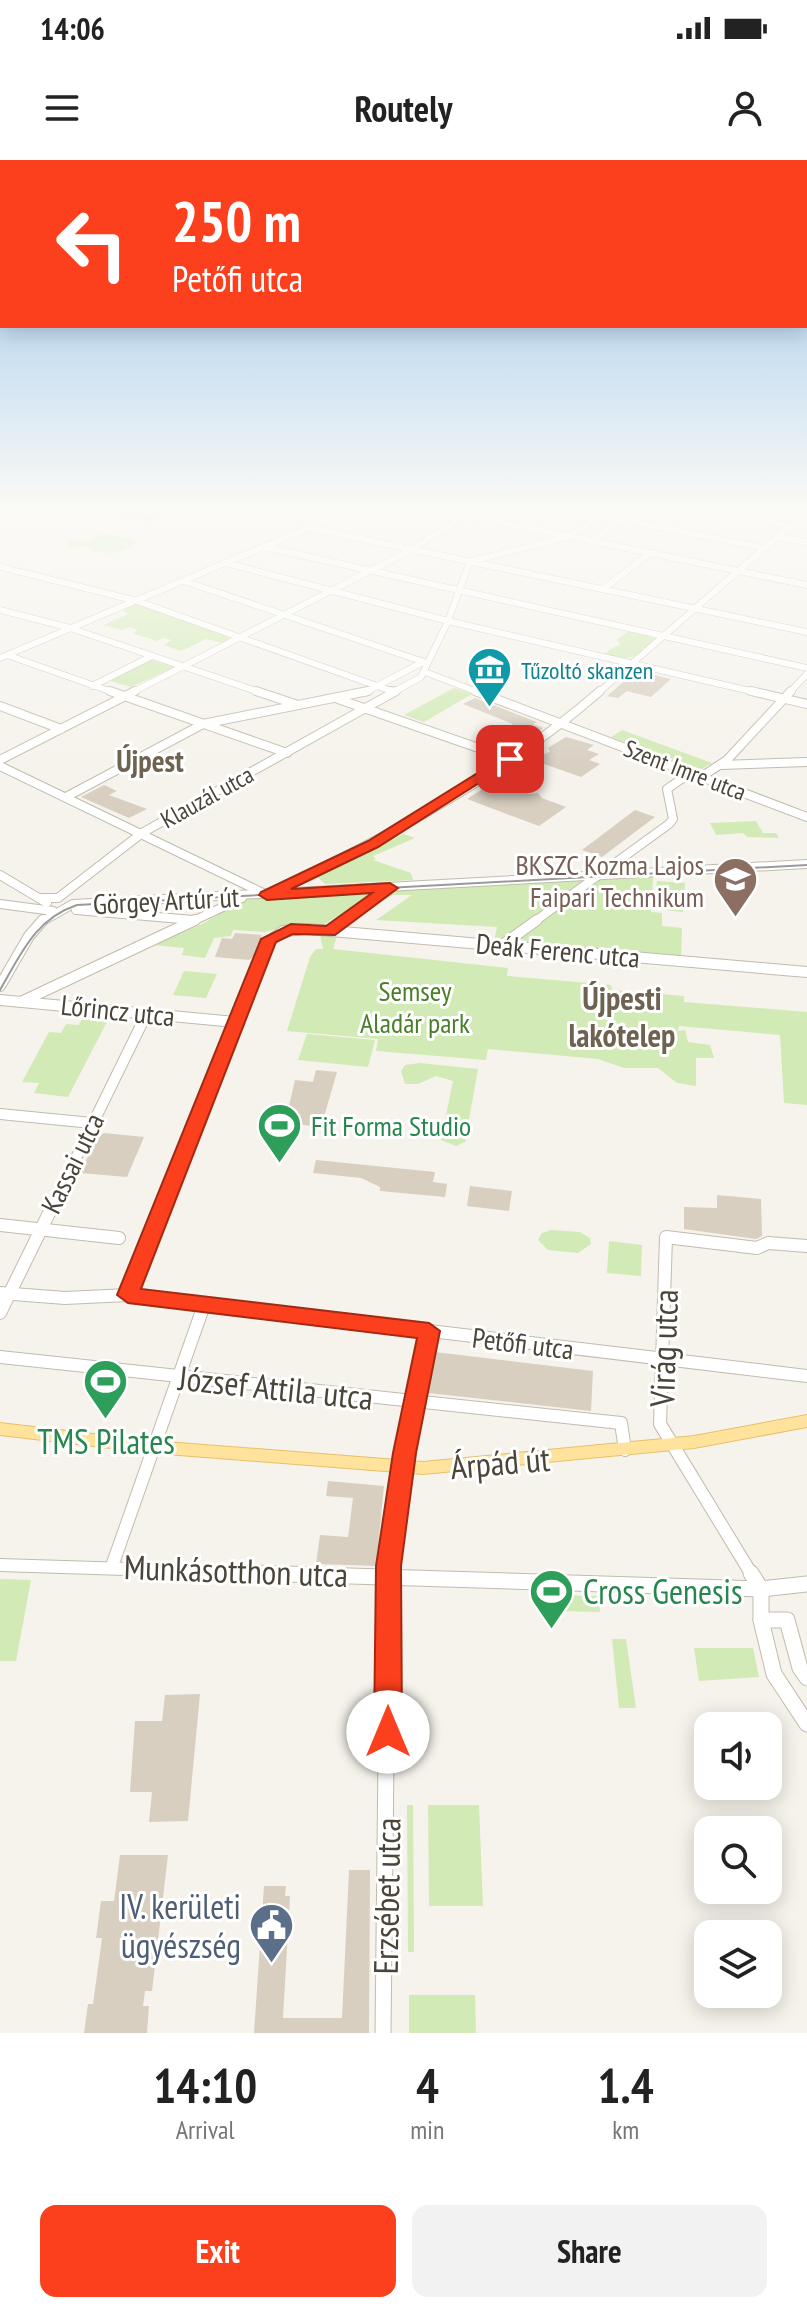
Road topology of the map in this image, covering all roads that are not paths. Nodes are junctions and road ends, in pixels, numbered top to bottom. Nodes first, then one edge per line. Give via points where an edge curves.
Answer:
1 (123, 597) edge
2 (145, 597) edge
3 (232, 597) edge
4 (319, 597) edge
5 (357, 597) edge
6 (457, 597) edge
7 (489, 597) edge
8 (643, 597) edge
9 (706, 597) edge
10 (137, 601) junction
11 (694, 608) junction
12 (0, 610) edge
13 (283, 615) junction
14 (448, 621) junction
15 (70, 628) junction
16 (807, 632) edge
17 (663, 636) junction
18 (240, 637) junction
19 (0, 648) edge
20 (7, 655) edge
21 (152, 656) junction
22 (427, 663) junction
23 (632, 664) junction
24 (183, 666) junction
25 (807, 668) edge
26 (425, 672) junction
27 (807, 674) edge
28 (92, 686) junction
29 (376, 686) junction
30 (394, 692) junction
31 (124, 697) junction
32 (782, 698) junction
33 (338, 699) junction
34 (807, 704) edge
35 (0, 706) edge
36 (300, 706) junction
37 (365, 709) junction
38 (203, 724) junction
39 (562, 724) junction
40 (61, 729) junction
41 (287, 753) junction
42 (510, 759) junction
43 (0, 760) edge
44 (807, 762) edge
45 (720, 765) junction
46 (0, 766) edge
47 (690, 773) junction
48 (701, 777) junction
49 (66, 797) junction
50 (807, 810) edge
51 (791, 811) junction
52 (807, 817) edge
53 (142, 833) junction
54 (807, 864) edge
55 (0, 875) edge
56 (596, 876) junction
57 (390, 888) junction
58 (267, 895) junction
59 (245, 896) junction
60 (136, 901) junction
61 (0, 904) edge
62 (56, 906) junction
63 (76, 910) dead end
64 (135, 914) junction
65 (199, 921) junction
66 (330, 931) junction
67 (501, 946) junction
68 (807, 972) edge
69 (0, 986) edge
70 (0, 1000) edge
71 (23, 1001) junction
72 (147, 1013) junction
73 (235, 1022) junction
74 (0, 1114) edge
75 (92, 1123) junction
76 (0, 1225) edge
77 (39, 1229) junction
78 (119, 1238) dead end
79 (807, 1246) edge
80 (4, 1293) edge
81 (128, 1295) junction
82 (204, 1305) junction
83 (0, 1313) edge
84 (429, 1331) junction
85 (0, 1357) edge
86 (662, 1360) junction
87 (807, 1376) edge
88 (176, 1377) junction
89 (415, 1402) junction
90 (807, 1421) edge
91 (0, 1429) edge
92 (669, 1445) junction
93 (153, 1447) junction
94 (625, 1450) junction
95 (402, 1467) junction
96 (0, 1565) edge
97 (112, 1566) junction
98 (388, 1575) junction
99 (807, 1584) edge
100 (761, 1589) junction
101 (761, 1620) junction
102 (807, 1678) edge
103 (807, 1724) edge
104 (383, 2033) edge

1 - 10 street
2 - 10 street
3 - 13 street
4 - 13 street
5 - 14 street
6 - 14 street
7 - 17 street
8 - 11 street
9 - 11 street
10 - 15 street
10 - 18 street
11 - 16 street
11 - 17 street
12 - 15 street
13 - 18 street
13 - 22 street
14 - 22 street
14 - 23 street
15 - 20 street
15 - 21 street
17 - 23 street
17 - 25 street
18 - 24 street
18 - 29 street
19 - 20 street
20 - 28 street
21 - 24 street
21 - 28 street
22 - 26 street
22 - 29 street
23 - 32 street
23 - 39 street
24 - 31 street
24 - 36 street
26 - 30 street, Klauzál utca
26 - 39 street, Szent Imre utca
27 - 32 street
28 - 31 street
29 - 30 street
29 - 33 street
30 - 37 street, Klauzál utca
31 - 38 street
31 - 40 street
32 - 34 street
32 - 45 street
33 - 36 street
33 - 37 street
35 - 40 street
36 - 38 street
37 - 41 street, Klauzál utca
37 - 42 street
38 - 41 street
38 - 49 street
39 - 42 street
39 - 47 street, Szent Imre utca
40 - 43 street
41 - 53 street, Klauzál utca
42 - 58 street via 373,844
44 - 45 street
45 - 48 street
46 - 49 street
47 - 48 street, Szent Imre utca
47 - 56 street via 667,789 673,819 669,824
48 - 51 street, Szent Imre utca
49 - 53 street
50 - 51 street
51 - 52 street, Szent Imre utca
53 - 58 street
53 - 62 street, Klauzál utca
54 - 56 street, Görgey Artúr út
55 - 62 street
56 - 57 street, Görgey Artúr út
56 - 67 street
57 - 58 street, Görgey Artúr út
57 - 66 street
58 - 59 street, Görgey Artúr út
59 - 60 street, Görgey Artúr út
59 - 65 street
60 - 62 street, Görgey Artúr út
60 - 64 street
61 - 62 street
62 - 69 street, Klauzál utca via 38,922
63 - 64 street
64 - 65 street
65 - 71 street
66 - 67 street, Deák Ferenc utca
66 - 73 street, Deák Ferenc utca via 286,930 269,939
67 - 68 street, Deák Ferenc utca
70 - 71 street, Lőrincz utca
71 - 72 street, Lőrincz utca
72 - 73 street, Lőrincz utca
72 - 75 street, Kassai utca
73 - 81 street
74 - 75 street
75 - 77 street, Kassai utca
76 - 77 street
77 - 78 street
77 - 80 street, Kassai utca
79 - 86 street, Virág utca via 768,1243 757,1248 666,1237
80 - 81 street, Petőfi utca via 65,1298
80 - 83 street, Kassai utca
81 - 82 street, Petőfi utca
82 - 84 street, Petőfi utca
82 - 88 street
84 - 86 street, Petőfi utca
84 - 89 street, Erzsébet utca
85 - 88 street, József Attila utca
86 - 87 street, Petőfi utca
86 - 92 street, Virág utca via 660,1424
88 - 89 street, József Attila utca
88 - 93 street
89 - 94 street, József Attila utca via 621,1423
89 - 95 street, Erzsébet utca
90 - 92 main road, Árpád út
91 - 93 main road, Árpád út
92 - 94 main road, Árpád út
92 - 100 street, Virág utca via 690,1470
93 - 95 main road, Árpád út
93 - 97 street
94 - 95 main road, Árpád út
95 - 98 street, Erzsébet utca
96 - 97 street, Munkásotthon utca
97 - 98 street, Munkásotthon utca
98 - 100 street, Munkásotthon utca
98 - 104 street, Erzsébet utca
99 - 100 street, Munkásotthon utca
100 - 101 street
101 - 102 street via 787,1620
101 - 103 street via 774,1674

